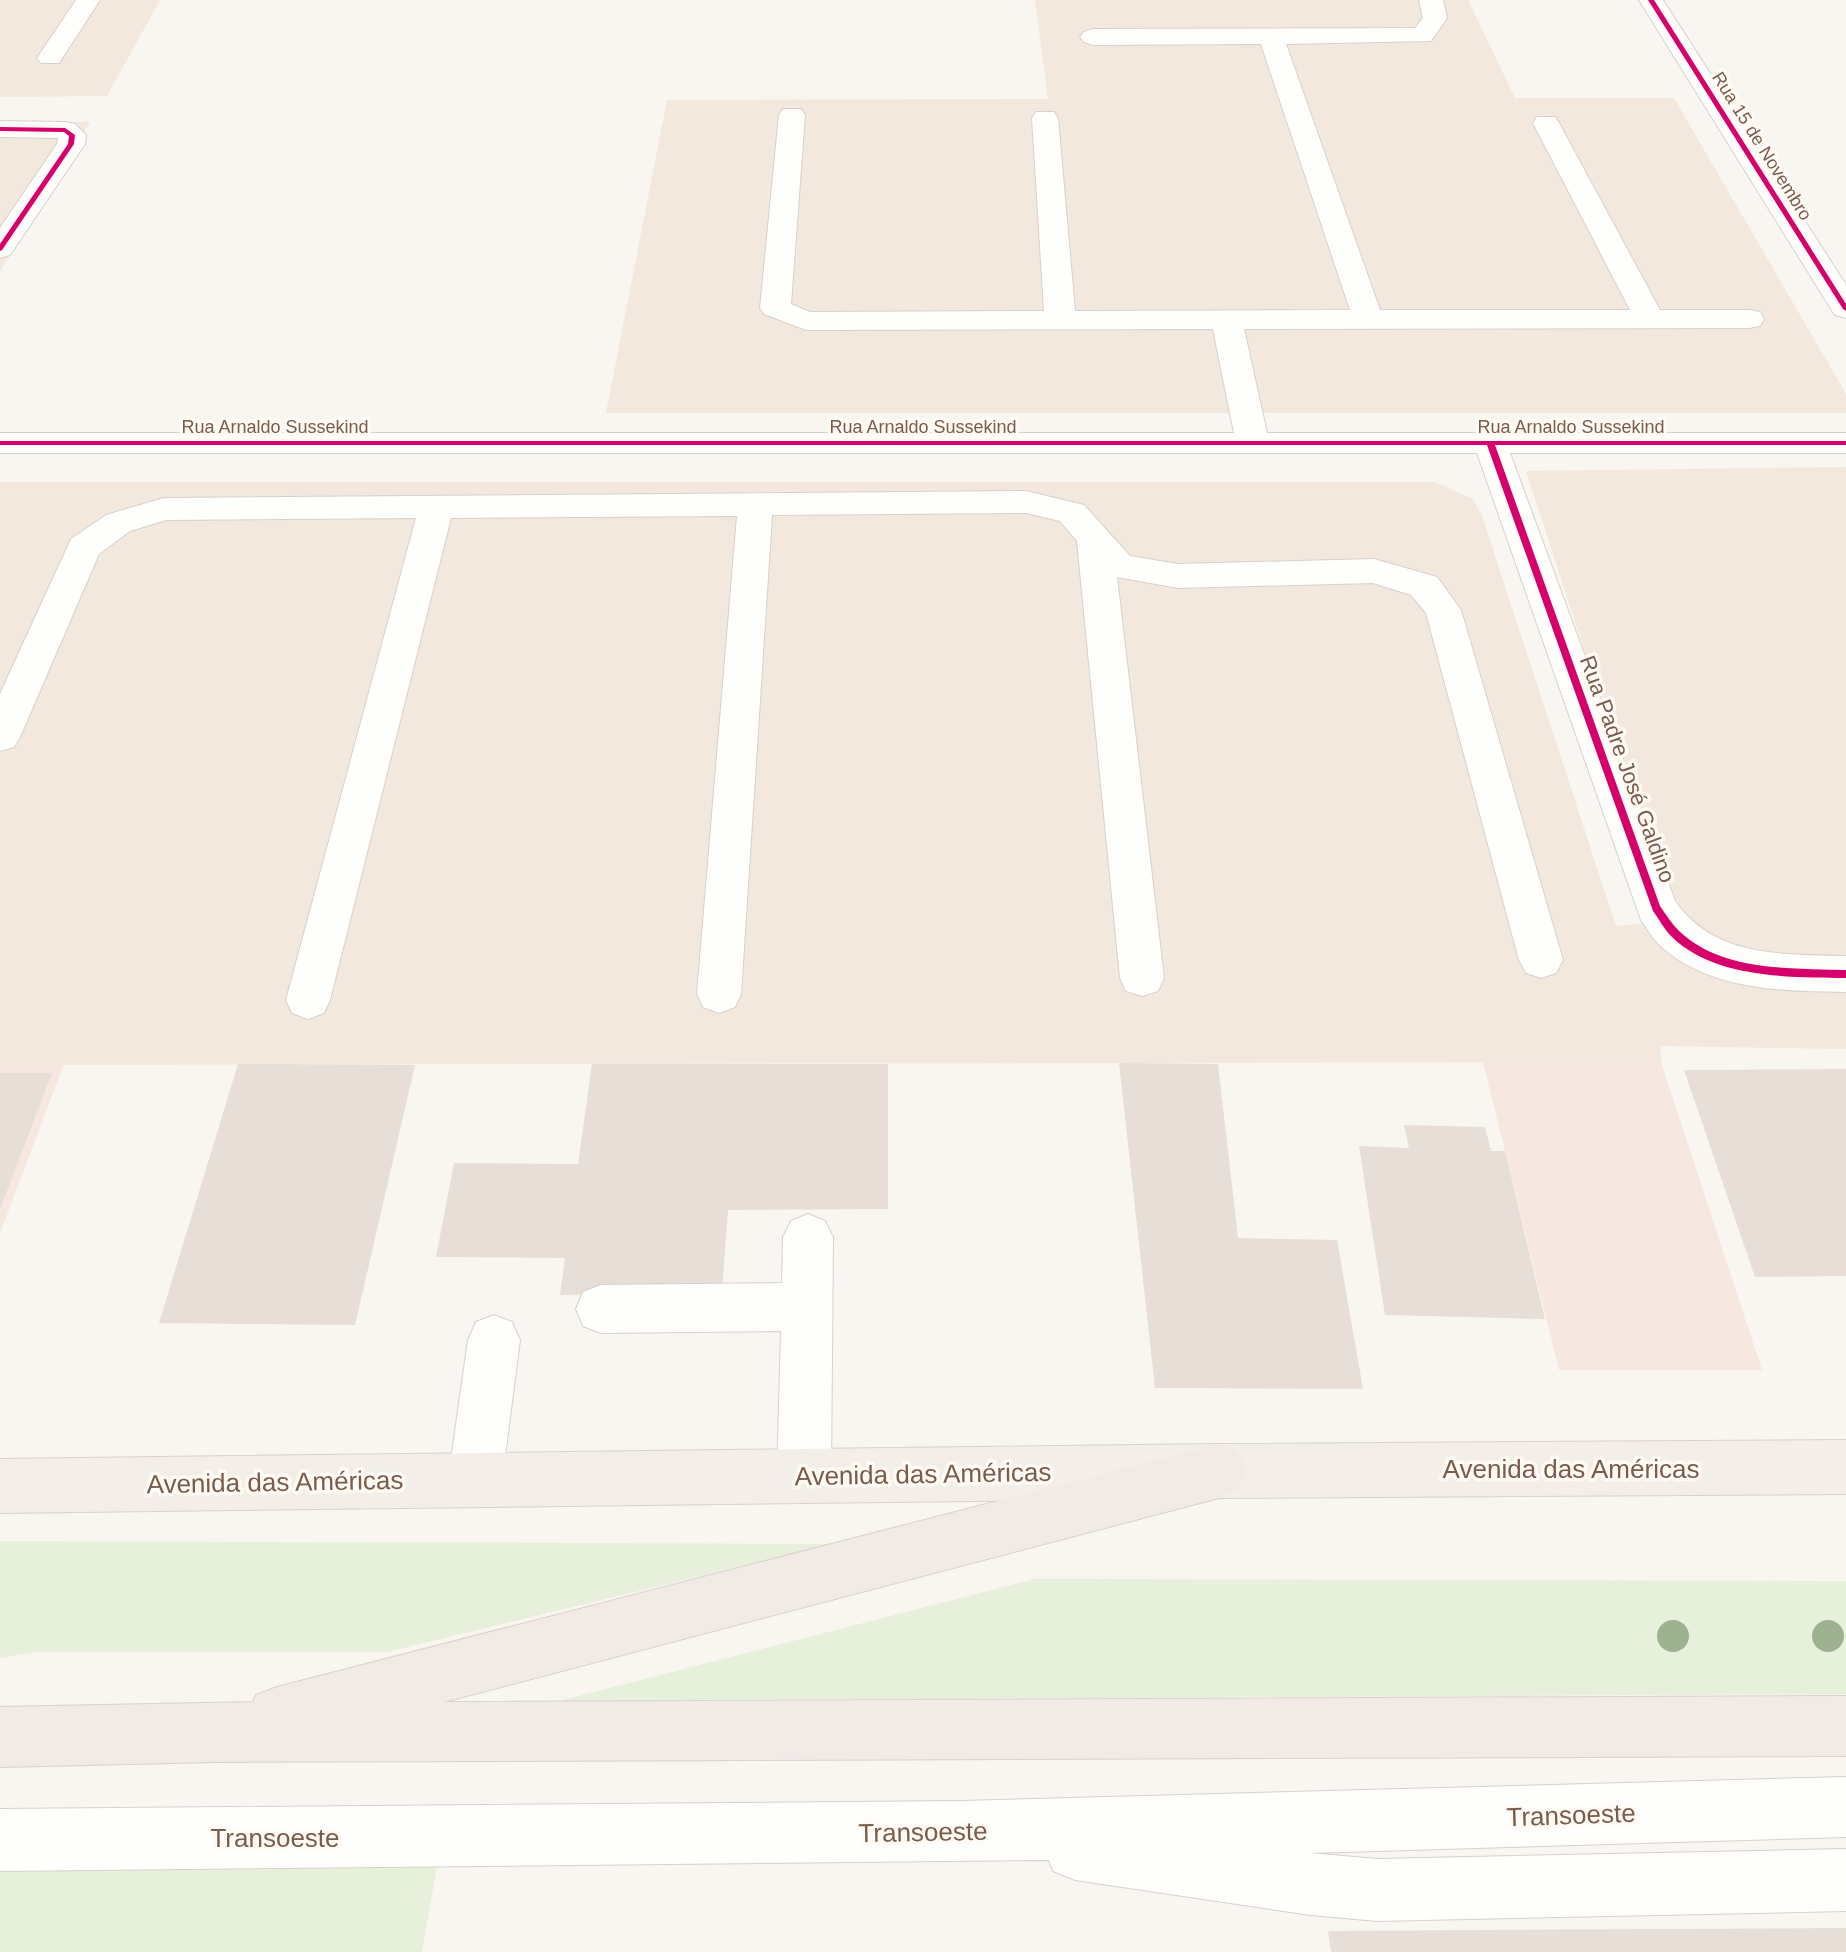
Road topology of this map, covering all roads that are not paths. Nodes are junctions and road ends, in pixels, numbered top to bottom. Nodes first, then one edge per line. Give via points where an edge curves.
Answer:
1 (88, 0) edge
2 (1431, 0) edge
3 (1651, 0) edge
4 (1271, 36) junction
5 (1093, 37) dead end
6 (50, 58) dead end
7 (792, 115) dead end
8 (1045, 118) dead end
9 (1546, 123) dead end
10 (0, 129) edge
11 (0, 249) edge
12 (1846, 309) edge
13 (1368, 319) junction
14 (1650, 319) junction
15 (1749, 319) dead end
16 (1060, 320) junction
17 (1226, 320) junction
18 (0, 443) edge
19 (1253, 443) junction
20 (1490, 443) junction
21 (1846, 443) edge
22 (755, 507) junction
23 (436, 509) junction
24 (1095, 541) junction
25 (0, 737) edge
26 (1541, 960) dead end
27 (1846, 974) edge
28 (1142, 978) dead end
29 (719, 994) dead end
30 (308, 1000) dead end
31 (808, 1237) dead end
32 (806, 1307) junction
33 (601, 1309) dead end
34 (494, 1340) dead end
35 (1846, 1467) edge
36 (1219, 1471) junction
37 (804, 1475) junction
38 (475, 1480) junction
39 (0, 1486) edge
40 (1846, 1726) edge
41 (216, 1732) junction
42 (0, 1737) edge
43 (1846, 1807) edge
44 (961, 1832) junction
45 (0, 1840) edge
46 (1846, 1880) edge

1 - 6 street
2 - 4 street via 1435,18 1422,36
3 - 12 street, Rua 15 de Novembro
4 - 5 street
4 - 13 street
7 - 16 street via 775,308 806,321
8 - 16 street
9 - 14 street
10 - 11 street via 56,129 72,135
13 - 14 street
13 - 17 street
14 - 15 street
16 - 17 street
17 - 19 street
18 - 19 street, Rua Arnaldo Sussekind
19 - 20 street, Rua Arnaldo Sussekind
20 - 21 street, Rua Arnaldo Sussekind
20 - 27 street, Rua Padre José Galdino via 1656,908 1677,936 1715,960 1756,971
22 - 23 street
22 - 24 street via 1026,502 1072,513
22 - 29 street
23 - 25 street via 164,509 118,523 84,547
23 - 30 street
24 - 26 street via 1119,566 1178,576 1374,571 1424,586 1443,610
24 - 28 street
31 - 32 street
32 - 33 street
32 - 37 street
34 - 38 street
35 - 36 main road, Avenida das Américas
36 - 37 main road, Avenida das Américas
36 - 41 highway
37 - 38 main road, Avenida das Américas
38 - 39 main road, Avenida das Américas
40 - 41 highway
41 - 42 highway
43 - 44 street, Transoeste
44 - 45 street, Transoeste
44 - 46 street via 1377,1890

